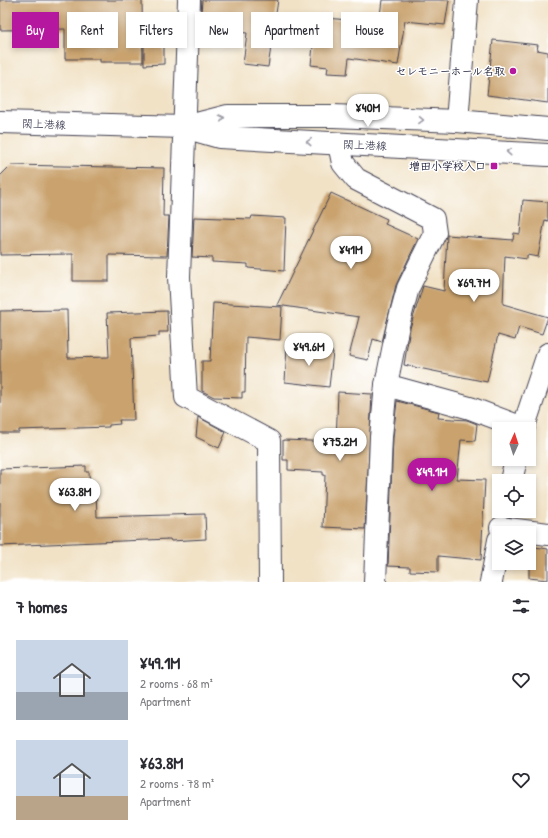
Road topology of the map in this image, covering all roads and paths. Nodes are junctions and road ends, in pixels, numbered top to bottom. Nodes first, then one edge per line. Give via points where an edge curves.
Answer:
1 (189, 0) edge
2 (468, 0) edge
3 (456, 121) junction
4 (0, 122) edge
5 (184, 127) junction
6 (548, 129) edge
7 (339, 144) junction
8 (548, 155) edge
9 (548, 354) edge
10 (386, 385) junction
11 (505, 422) edge
12 (525, 422) edge
13 (536, 532) edge
14 (548, 534) edge
15 (493, 570) edge
16 (270, 582) edge
17 (376, 582) edge
18 (491, 582) edge

1 - 5 street
2 - 3 street
5 -> 3 street, 閖上港線 via 228,116 333,116
3 - 6 street, 閖上港線
4 - 5 street, 閖上港線
7 -> 5 street, 閖上港線 via 219,137
5 - 16 street via 179,277 186,397 269,441
8 -> 7 street, 閖上港線
7 - 10 street via 343,163 356,179 434,219 435,233 408,288
9 - 12 street
10 - 11 street via 470,408
10 - 17 street via 381,437
13 - 14 street
15 - 18 street

